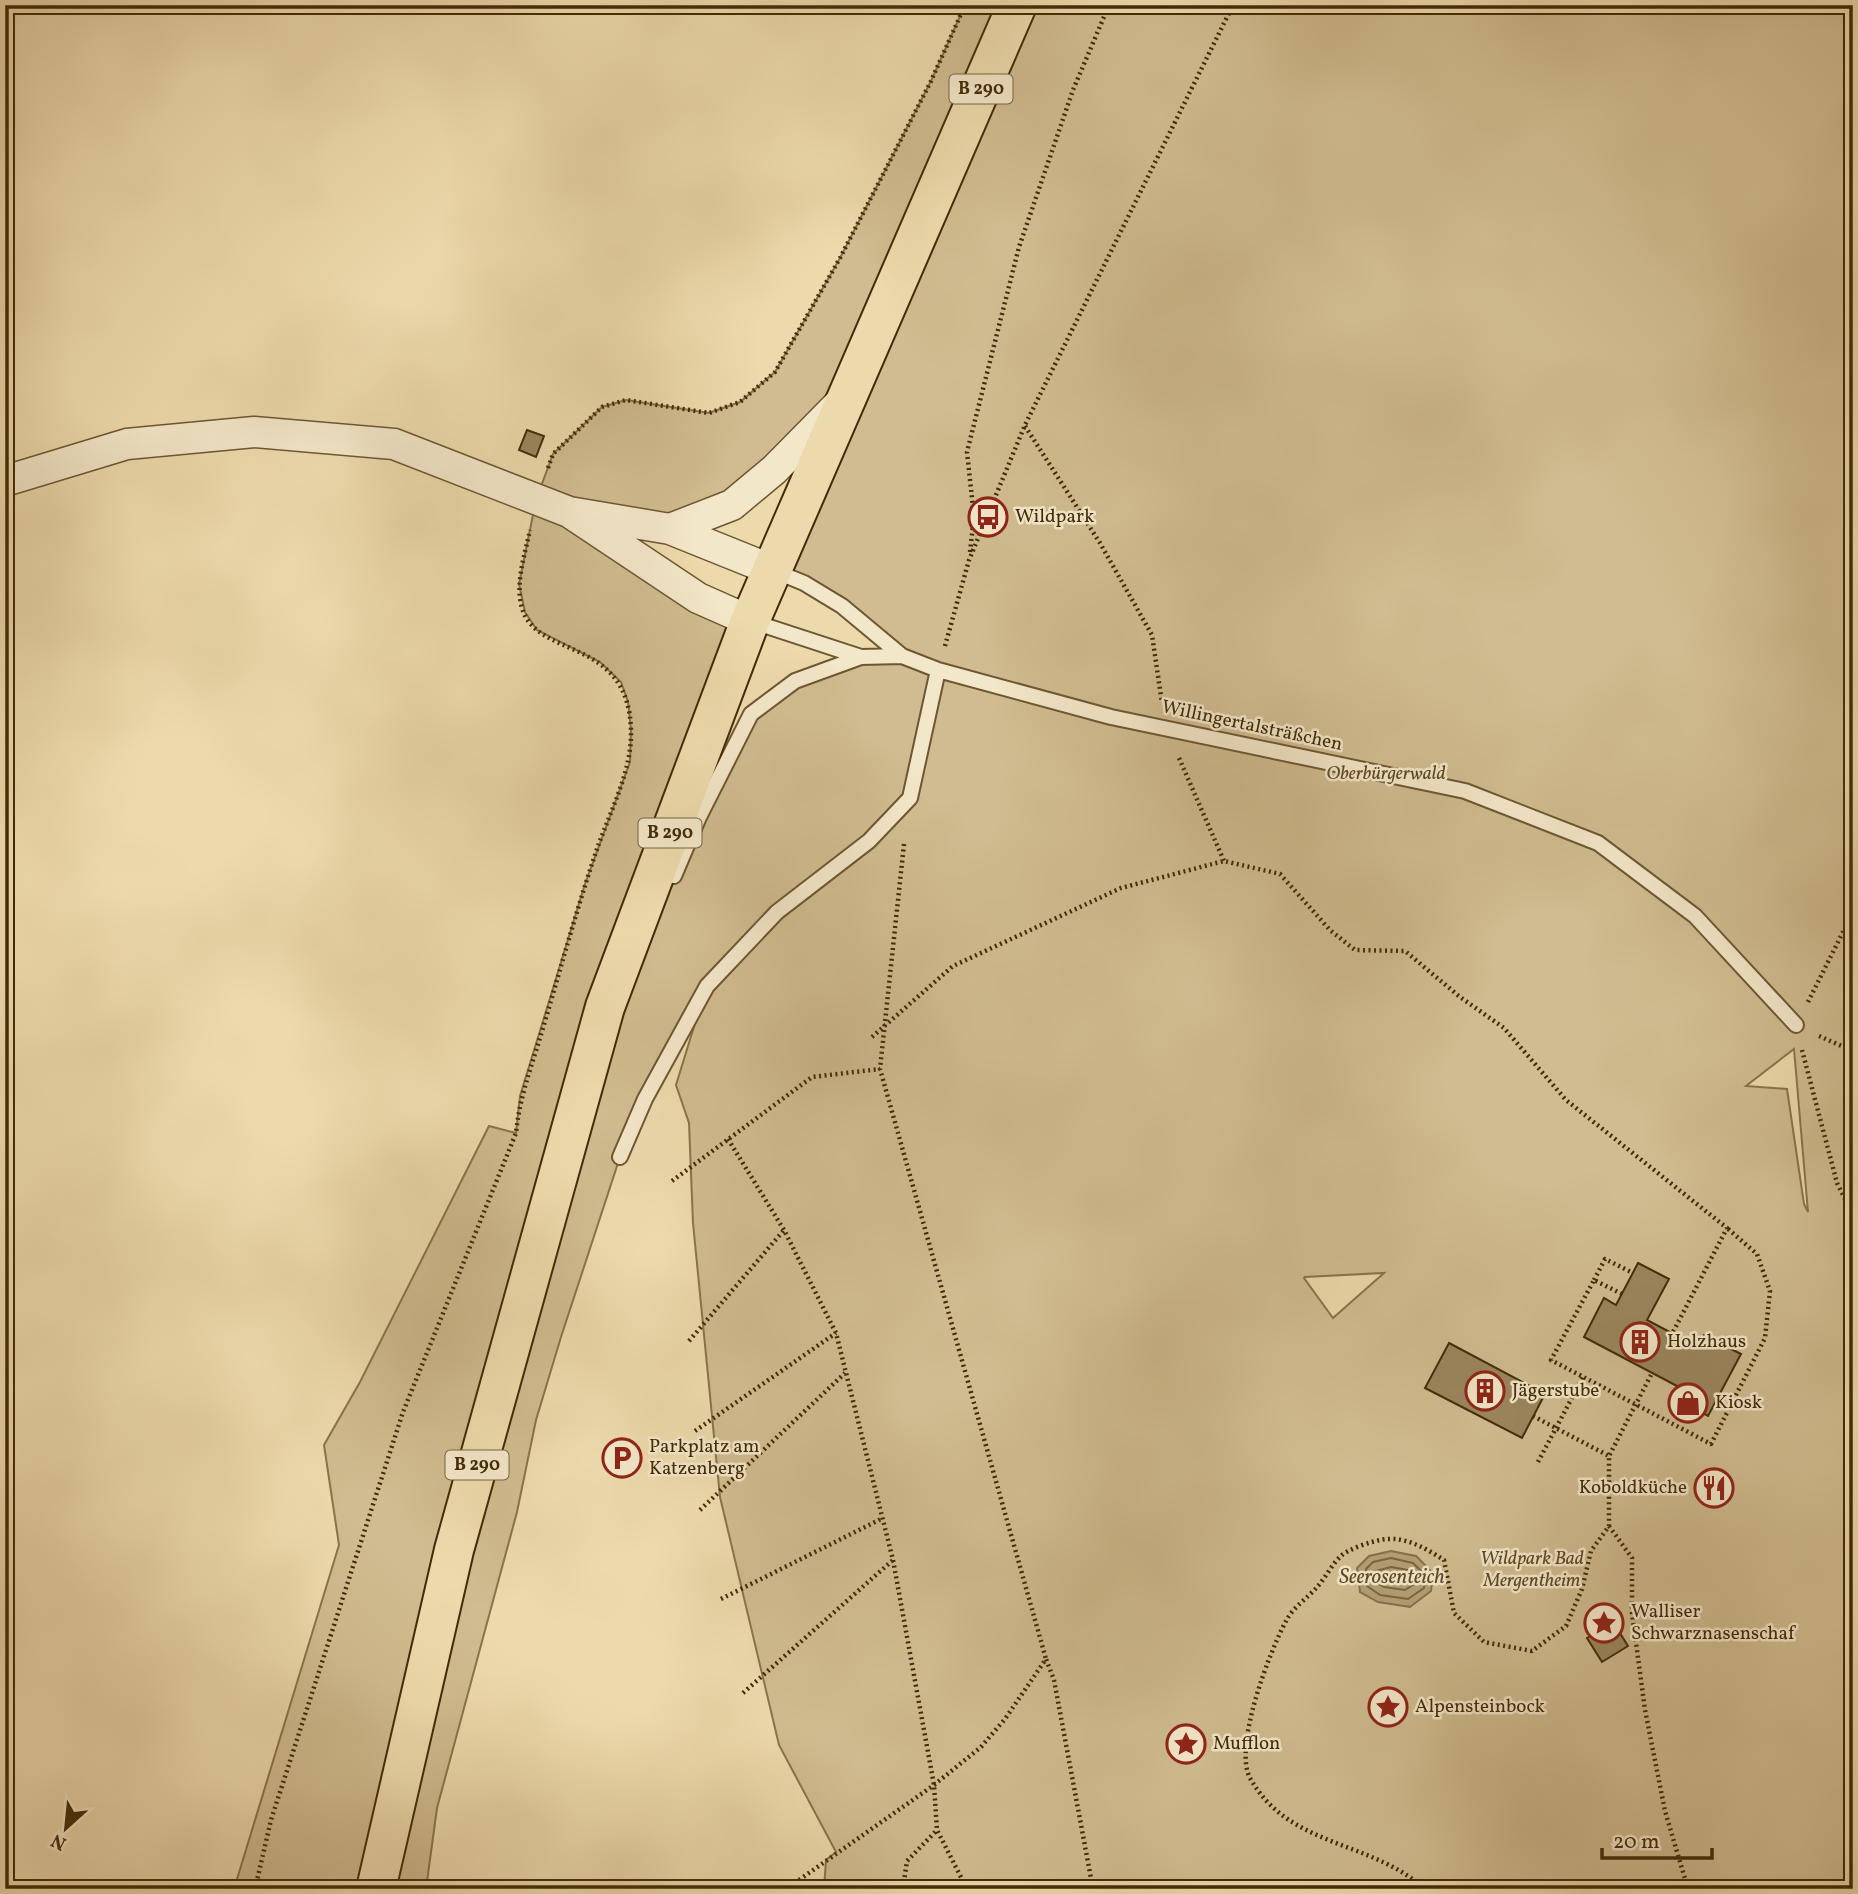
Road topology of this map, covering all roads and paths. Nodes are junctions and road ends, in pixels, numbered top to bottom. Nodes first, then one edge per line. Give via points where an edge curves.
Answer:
1 (965, 5) edge
2 (1017, 5) edge
3 (1109, 5) edge
4 (1233, 5) edge
5 (845, 398) junction
6 (1025, 425) junction
7 (5, 481) edge
8 (536, 500) junction
9 (569, 512) junction
10 (670, 529) junction
11 (969, 560) junction
12 (772, 570) junction
13 (750, 621) junction
14 (902, 656) junction
15 (861, 657) junction
16 (938, 670) junction
17 (1166, 727) junction
18 (910, 798) junction
19 (1224, 861) junction
20 (668, 891) dead end
21 (1853, 912) edge
22 (652, 928) dead end
23 (605, 1007) junction
24 (1796, 1025) junction
25 (872, 1037) dead end
26 (1853, 1051) edge
27 (880, 1069) junction
28 (728, 1139) junction
29 (620, 1157) dead end
30 (672, 1181) dead end
31 (1853, 1215) edge
32 (1727, 1228) junction
33 (784, 1230) junction
34 (1633, 1273) dead end
35 (1594, 1280) junction
36 (1622, 1294) dead end
37 (836, 1333) junction
38 (1672, 1334) dead end
39 (689, 1341) dead end
40 (846, 1372) junction
41 (1652, 1373) dead end
42 (1583, 1377) junction
43 (1635, 1405) junction
44 (1533, 1416) dead end
45 (1556, 1428) junction
46 (695, 1431) dead end
47 (1609, 1456) junction
48 (1538, 1462) dead end
49 (700, 1510) dead end
50 (881, 1519) junction
51 (1609, 1526) junction
52 (893, 1560) junction
53 (720, 1599) dead end
54 (1046, 1659) junction
55 (743, 1693) dead end
56 (934, 1785) junction
57 (937, 1830) junction
58 (799, 1880) dead end
59 (902, 1888) edge
60 (255, 1889) edge
61 (376, 1889) edge
62 (967, 1889) edge
63 (1093, 1889) edge
64 (1425, 1889) edge
65 (1688, 1889) edge

1 - 8 path via 846,246 775,372 740,402 709,413 626,400 602,407 553,454
2 - 5 main road, B 290
3 - 11 path via 1073,90 1019,247 967,452 974,517
4 - 6 path
5 - 10 street via 732,505
5 - 12 main road, B 290
6 - 11 path
6 - 17 path via 1152,635
7 - 8 street via 127,444 254,432 394,444
8 - 9 street
8 - 60 path via 519,584 521,607 537,630 600,662 621,682 629,711 630,762 585,884 520,1096 516,1133 398,1425 271,1820
9 - 10 street
9 - 13 street via 698,598
10 - 12 street
11 - 16 path
12 - 13 main road, B 290
12 - 14 lane via 842,606
13 - 15 lane
13 - 23 main road, B 290
14 - 15 lane
14 - 16 lane, Willingertalsträßchen
15 - 20 lane via 795,681 751,714
16 - 17 lane, Willingertalsträßchen via 1111,717
16 - 18 lane
17 - 19 path
17 - 24 lane, Willingertalsträßchen via 1465,791 1598,843 1695,916
18 - 27 path
18 - 29 lane via 869,841 777,912 707,986 645,1099
19 - 25 path via 1121,888 953,966
19 - 32 path via 1280,874 1355,950 1405,951 1504,1028 1566,1100
21 - 24 path
22 - 23 lane
23 - 61 main road, B 290 via 458,1537
24 - 26 path
24 - 31 path via 1836,1183
27 - 28 path via 812,1077
27 - 54 path
28 - 30 path
28 - 33 path
32 - 38 path
32 - 43 path via 1757,1254 1770,1291 1765,1338 1711,1444
33 - 37 path
33 - 39 path
34 - 35 path via 1605,1259
35 - 36 path
35 - 42 path via 1551,1360
37 - 40 path
37 - 46 path
40 - 49 path
40 - 50 path
41 - 43 path
42 - 43 path
42 - 45 path
43 - 47 path
44 - 45 path
45 - 47 path
45 - 48 path
47 - 51 path
50 - 52 path
50 - 53 path
51 - 64 path via 1591,1551 1566,1626 1532,1651 1483,1642 1454,1613 1444,1560 1417,1543 1381,1539 1342,1554 1287,1618 1256,1693 1248,1728 1248,1774 1265,1800 1309,1834 1371,1854
51 - 65 path via 1632,1558 1632,1613 1646,1710 1665,1811
52 - 55 path
52 - 56 path
54 - 56 path via 981,1747
54 - 63 path via 1054,1680
56 - 57 path
56 - 58 path
57 - 59 path via 907,1861
57 - 62 path

